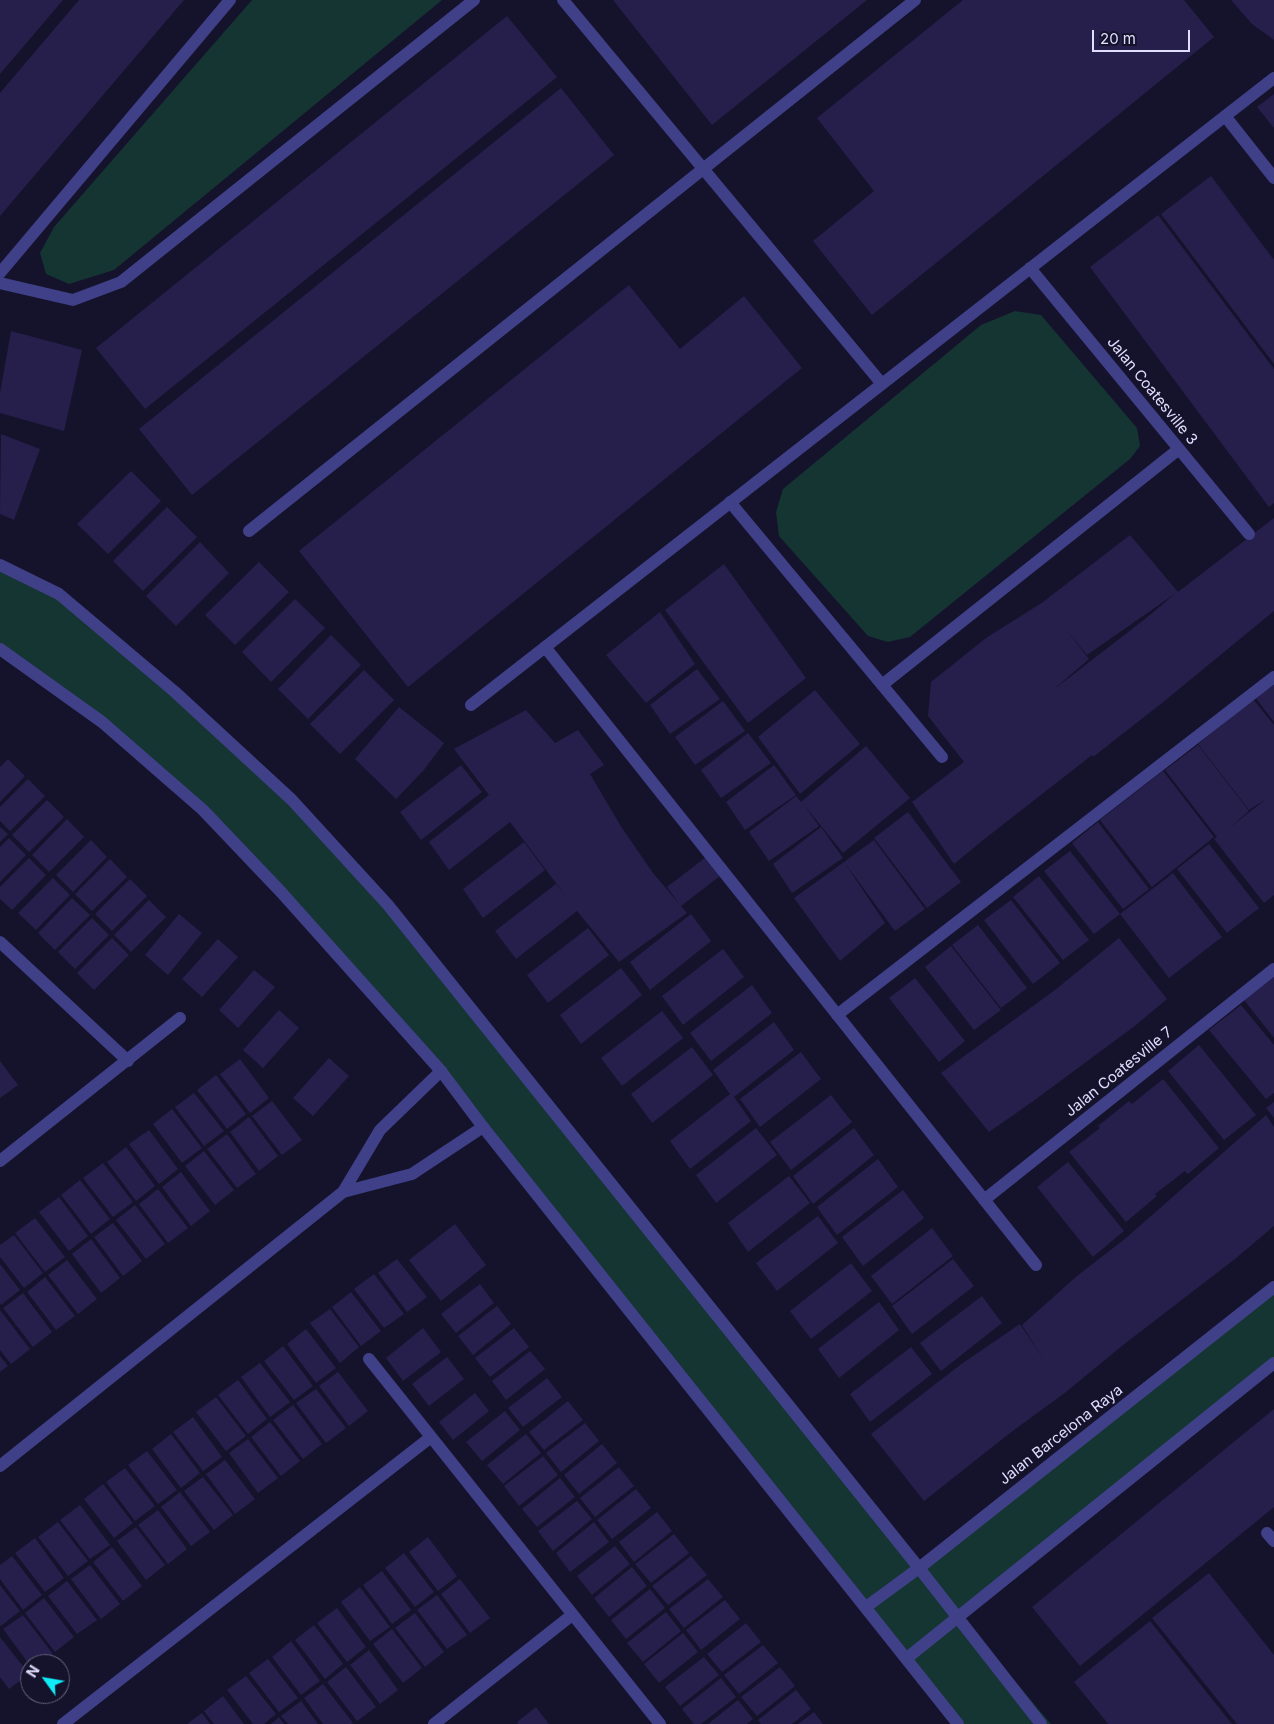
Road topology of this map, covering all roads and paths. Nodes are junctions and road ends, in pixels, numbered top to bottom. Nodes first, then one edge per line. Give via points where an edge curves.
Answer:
1 (230, 0) edge
2 (474, 0) edge
3 (563, 0) edge
4 (915, 0) edge
5 (1274, 78) edge
6 (1225, 116) junction
7 (704, 169) junction
8 (1274, 178) edge
9 (1030, 268) junction
10 (0, 274) edge
11 (0, 282) edge
12 (882, 384) junction
13 (1179, 449) junction
14 (730, 502) junction
15 (250, 531) dead end
16 (1249, 534) dead end
17 (0, 565) edge
18 (545, 647) junction
19 (0, 649) edge
20 (1274, 677) edge
21 (882, 685) junction
22 (471, 705) dead end
23 (942, 757) dead end
24 (0, 942) edge
25 (1274, 969) edge
26 (836, 1014) junction
27 (180, 1018) dead end
28 (128, 1061) junction
29 (441, 1071) junction
30 (483, 1127) junction
31 (0, 1161) edge
32 (343, 1192) junction
33 (984, 1200) junction
34 (1036, 1266) dead end
35 (1274, 1286) edge
36 (369, 1359) dead end
37 (1274, 1362) edge
38 (431, 1438) junction
39 (0, 1466) edge
40 (919, 1568) junction
41 (866, 1607) junction
42 (572, 1615) junction
43 (957, 1618) junction
44 (907, 1658) junction
45 (63, 1724) edge
46 (434, 1724) edge
47 (660, 1724) edge
48 (958, 1724) edge
49 (1041, 1724) edge

1 - 10 street
2 - 11 street via 121,282 73,300
3 - 7 street
4 - 7 street
5 - 6 street
6 - 8 street
6 - 9 street
7 - 12 street
7 - 15 street
9 - 12 street
9 - 13 street, Jalan Coatesville 3
12 - 14 street
13 - 16 street, Jalan Coatesville 3
13 - 21 street
14 - 18 street
14 - 21 street
17 - 40 street via 59,594 175,692 299,807 388,905
18 - 22 street
18 - 26 street
19 - 29 street via 102,722 203,810
20 - 26 street
21 - 23 street
24 - 28 street
25 - 33 street, Jalan Coatesville 7
26 - 33 street
27 - 28 street
28 - 31 street
29 - 30 street
29 - 32 street via 380,1130
30 - 32 street via 412,1174
30 - 41 street
32 - 39 street
33 - 34 street
35 - 40 street, Jalan Barcelona Raya
36 - 38 street
37 - 43 street
38 - 42 street
38 - 45 street
40 - 41 street, Jalan Barcelona Raya
40 - 43 street
41 - 44 street
42 - 46 street
42 - 47 street
43 - 44 street
43 - 49 street
44 - 48 street

